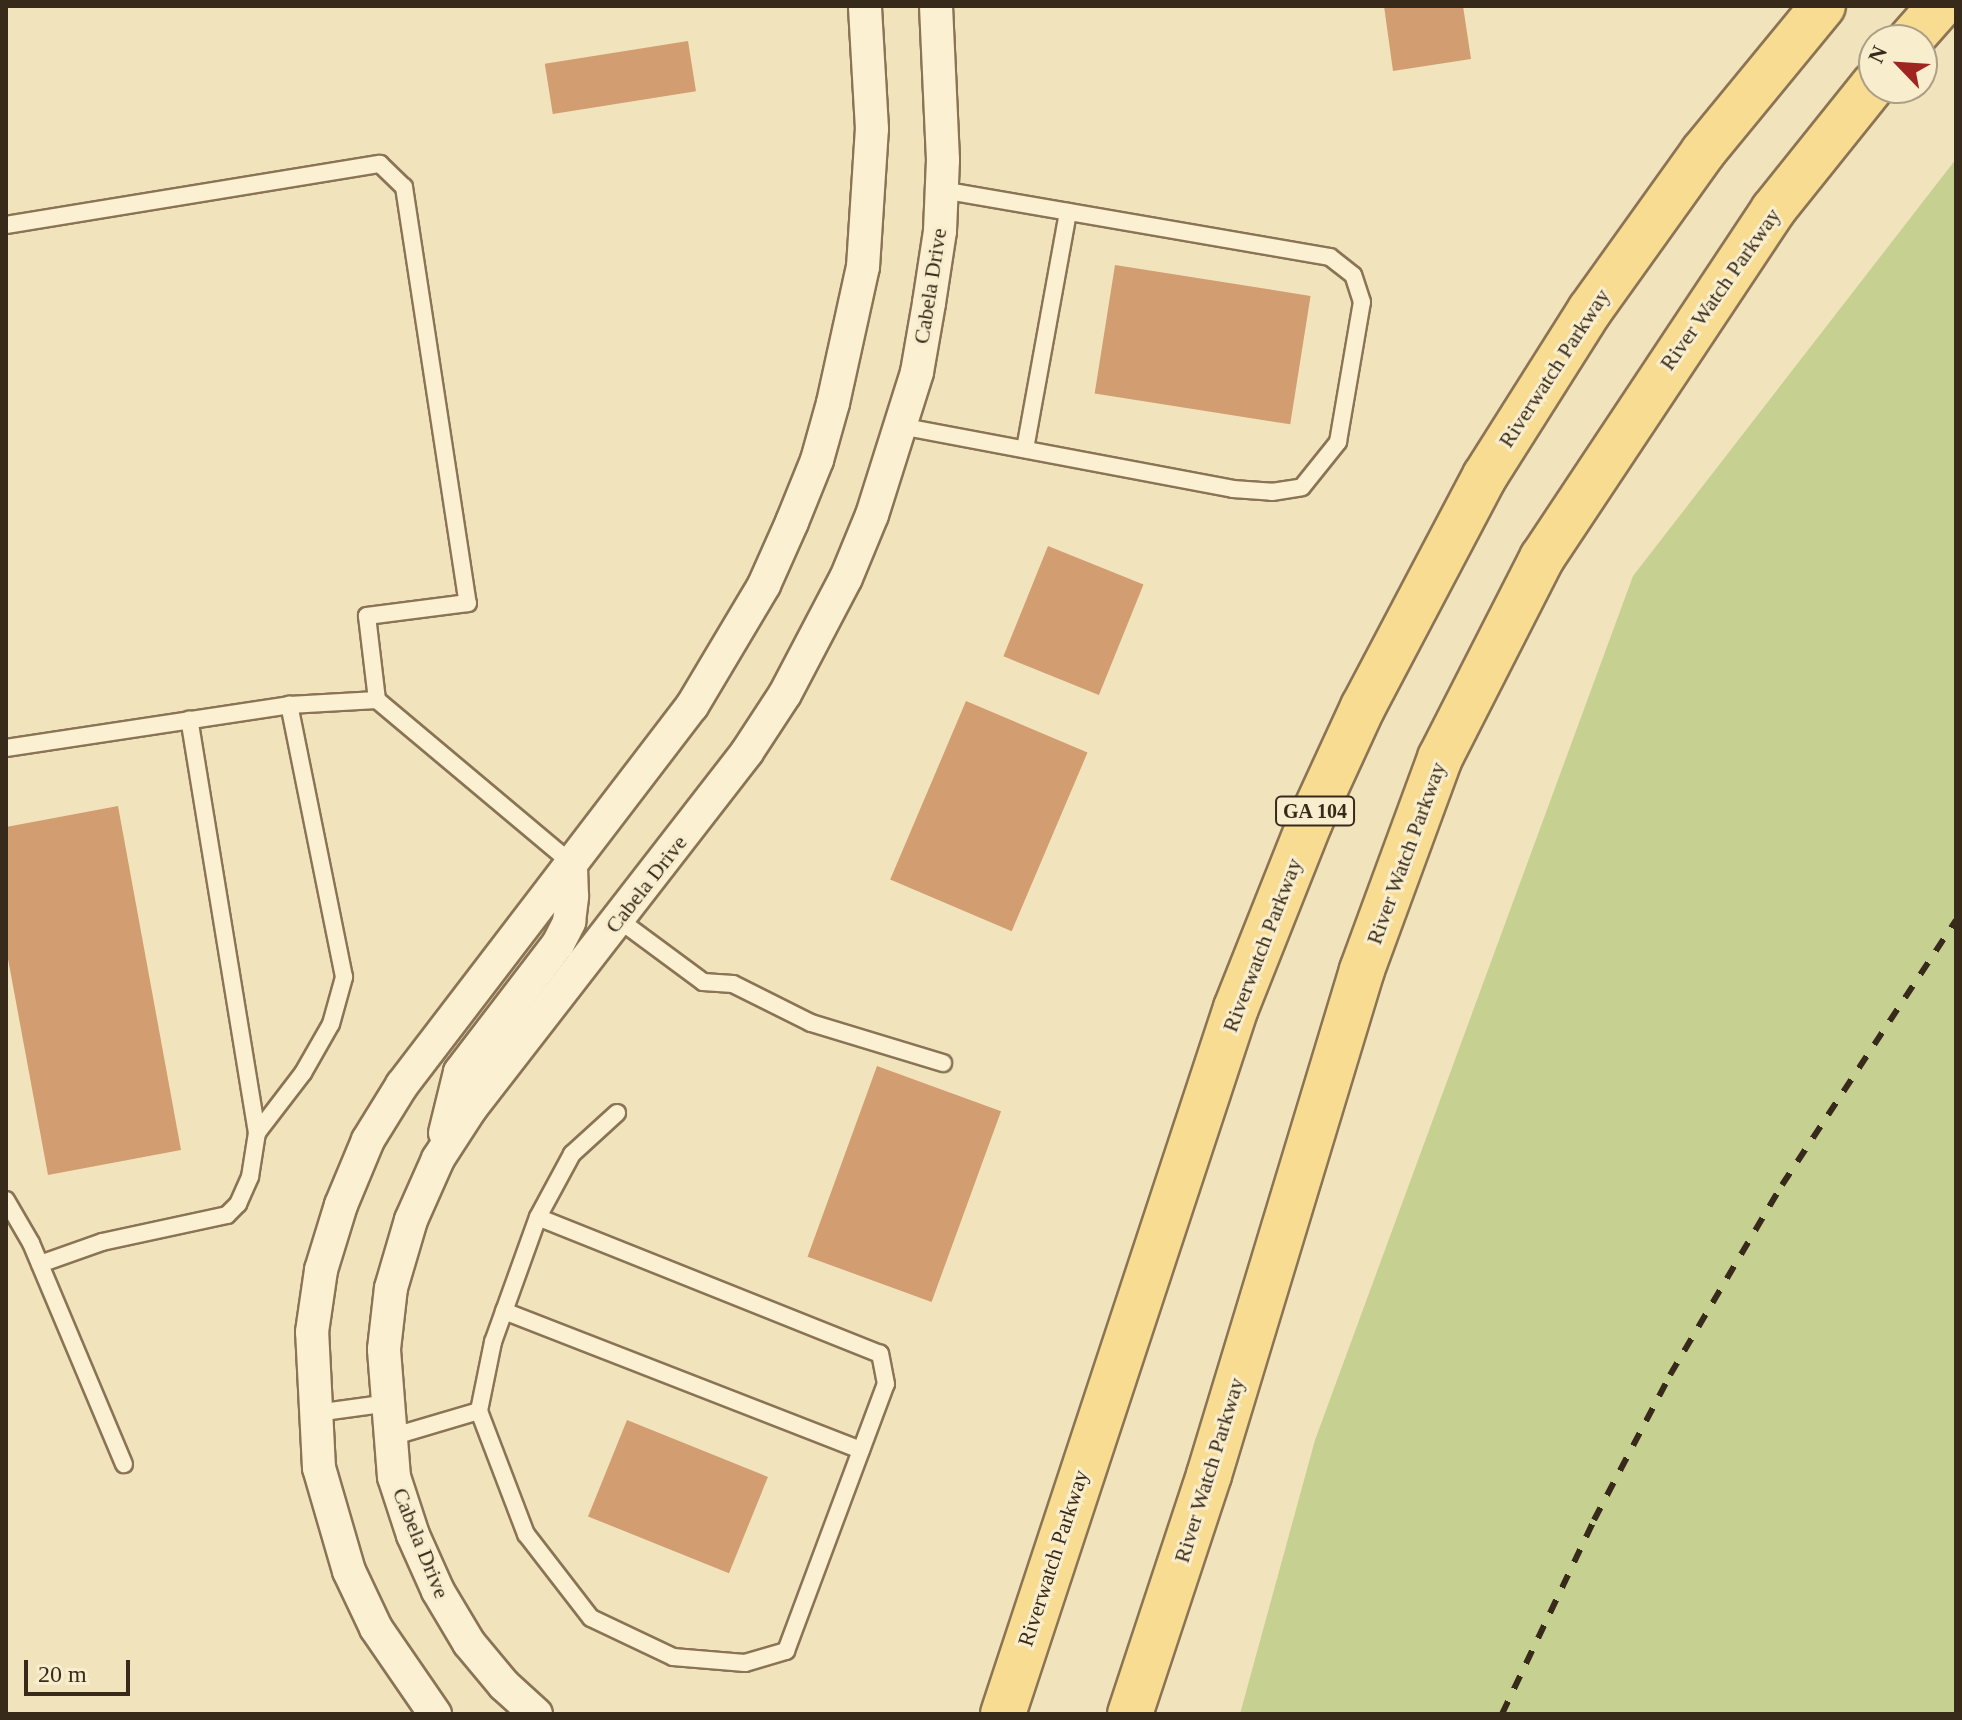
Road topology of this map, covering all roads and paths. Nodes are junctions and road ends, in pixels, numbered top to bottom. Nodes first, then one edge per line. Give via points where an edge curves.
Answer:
1 (865, 6) edge
2 (936, 6) edge
3 (1823, 6) edge
4 (1940, 6) edge
5 (1924, 24) edge
6 (1858, 104) edge
7 (942, 190) junction
8 (1068, 212) junction
9 (6, 225) edge
10 (900, 426) junction
11 (1025, 449) junction
12 (377, 700) junction
13 (289, 705) junction
14 (189, 720) junction
15 (6, 748) edge
16 (571, 863) junction
17 (618, 919) junction
18 (943, 1063) dead end
19 (617, 1113) dead end
20 (257, 1133) junction
21 (438, 1159) junction
22 (6, 1200) edge
23 (538, 1217) junction
24 (40, 1264) junction
25 (504, 1311) junction
26 (389, 1403) junction
27 (479, 1411) junction
28 (316, 1413) junction
29 (391, 1437) junction
30 (861, 1450) junction
31 (124, 1464) dead end
32 (1024, 1649) junction
33 (435, 1714) edge
34 (536, 1714) edge
35 (988, 1714) edge
36 (1003, 1714) edge
37 (1130, 1714) edge

1 - 16 street via 872,129 863,267 817,460 764,585 731,644 692,706
2 - 7 street, Cabela Drive
3 - 32 main road, Riverwatch Parkway / GA 104 via 1703,152 1590,310 1485,476 1363,707 1310,822 1236,1008
4 - 5 main road
6 - 37 main road, River Watch Parkway via 1773,210 1542,558 1440,758 1362,970 1209,1475
7 - 8 lane
7 - 10 street, Cabela Drive via 927,317
8 - 11 lane
8 - 11 lane via 1330,257 1353,275 1362,302 1338,442 1302,487 1272,492
9 - 12 lane via 380,164 404,187 468,603 367,616
10 - 11 lane
10 - 17 street, Cabela Drive via 846,578 785,694 747,752
12 - 13 lane
12 - 16 lane
13 - 14 lane
13 - 20 lane via 344,977 331,1024 303,1073
14 - 15 lane
14 - 20 lane
16 - 21 street via 569,922 558,944 460,1072
16 - 28 street via 402,1085 368,1140 321,1270 312,1332
17 - 18 lane via 703,982 733,984 811,1023
17 - 21 street, Cabela Drive via 471,1108
19 - 23 lane via 572,1154
20 - 24 lane via 250,1177 227,1215 102,1242
21 - 26 street, Cabela Drive via 411,1220 391,1288 384,1349
22 - 24 lane
23 - 25 lane
23 - 30 lane via 880,1354 886,1384
24 - 31 lane
25 - 27 lane
25 - 30 lane
26 - 28 lane
26 - 29 street, Cabela Drive
27 - 29 lane
27 - 30 lane via 526,1534 581,1606 591,1618 673,1657 745,1663 786,1651
28 - 33 street via 319,1468 349,1571 376,1628
29 - 34 street, Cabela Drive via 394,1477 438,1591 469,1643
32 - 35 main road
32 - 36 main road, Riverwatch Parkway / GA 104

